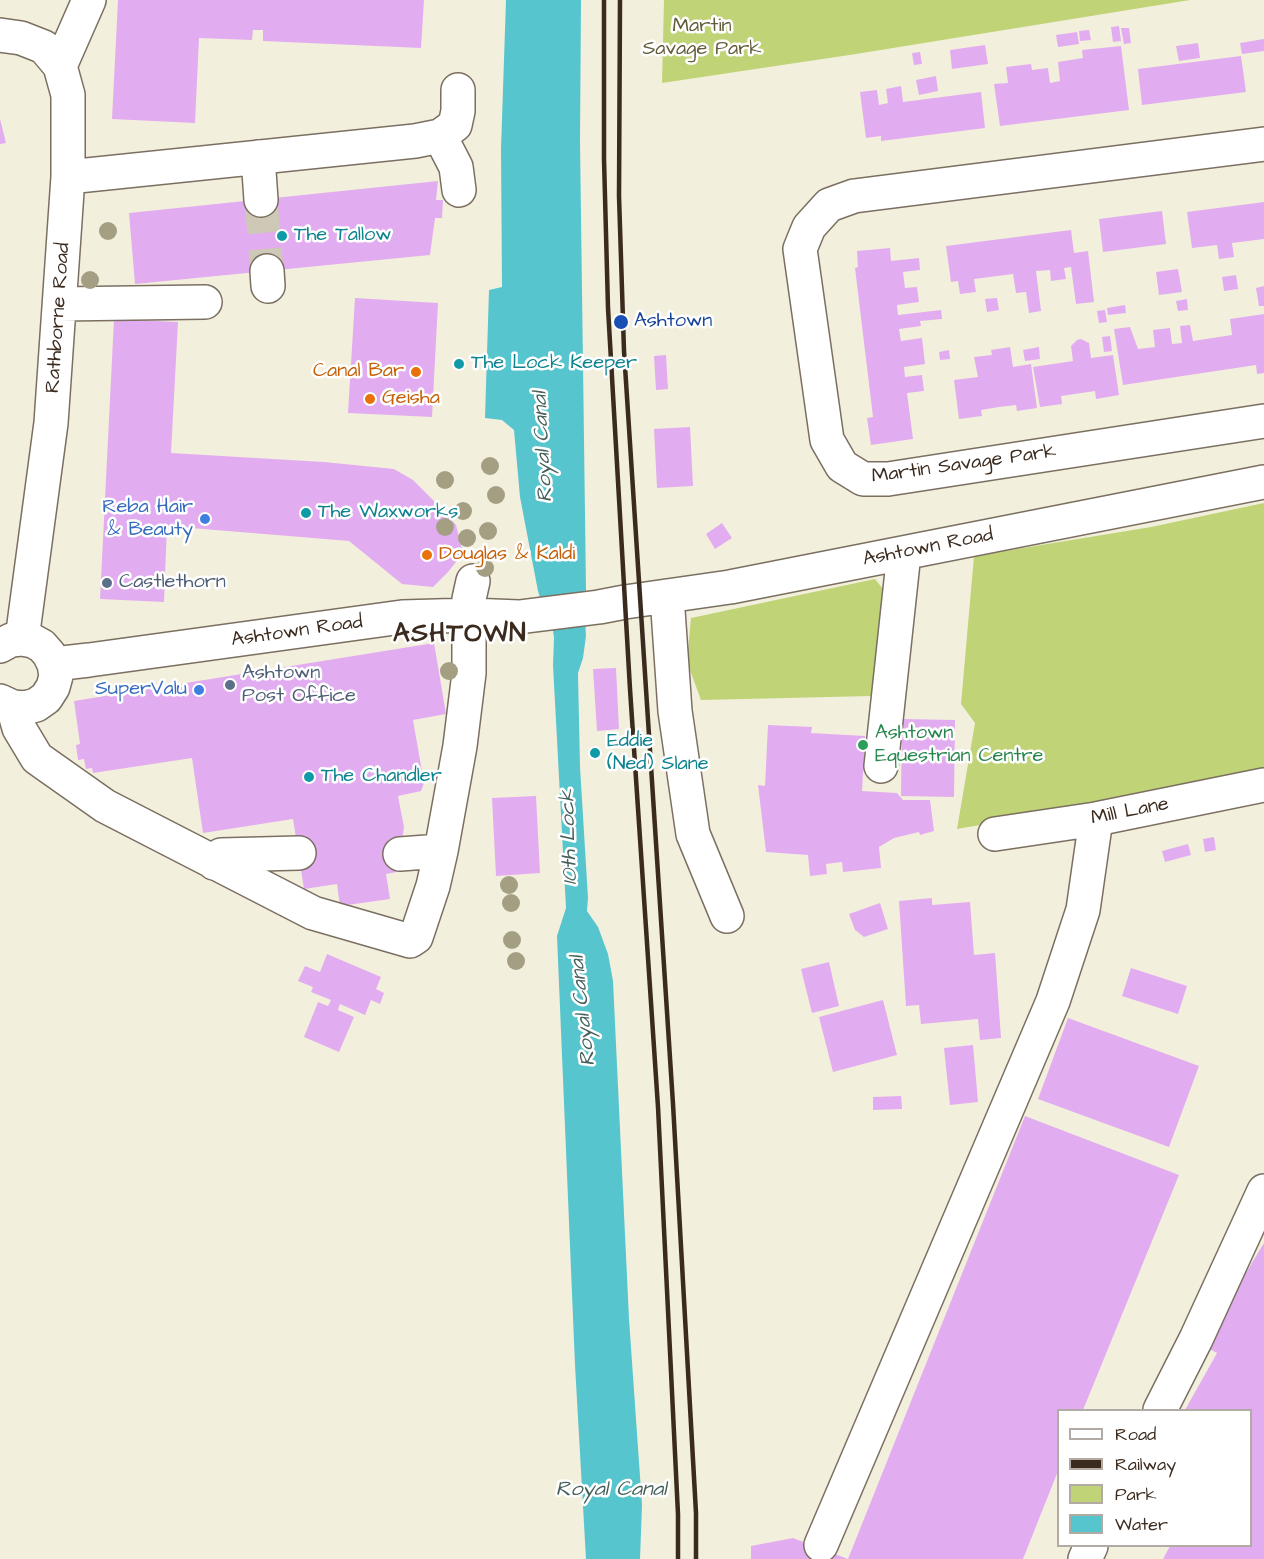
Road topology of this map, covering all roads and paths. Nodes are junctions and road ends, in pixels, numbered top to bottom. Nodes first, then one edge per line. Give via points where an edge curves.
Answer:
1 (88, 0) edge
2 (0, 35) edge
3 (60, 66) junction
4 (458, 90) dead end
5 (440, 136) junction
6 (1264, 144) edge
7 (258, 157) junction
8 (69, 177) junction
9 (459, 190) dead end
10 (261, 200) tunnel mouth
11 (205, 302) dead end
12 (60, 304) junction
13 (1264, 421) edge
14 (1264, 482) edge
15 (904, 553) junction
16 (473, 581) dead end
17 (667, 596) junction
18 (470, 615) junction
19 (11, 643) edge
20 (54, 664) junction
21 (7, 704) edge
22 (881, 766) dead end
23 (1264, 785) edge
24 (1096, 819) junction
25 (995, 834) dead end
26 (441, 851) junction
27 (299, 853) dead end
28 (400, 854) dead end
29 (214, 863) junction
30 (727, 916) dead end
31 (1264, 1191) edge
32 (1161, 1409) edge
33 (821, 1545) dead end

1 - 3 street
2 - 3 street, Rathborne Road via 44,47
3 - 8 street, Rathborne Road via 68,95
4 - 5 street via 455,125
5 - 7 street
5 - 9 street via 456,167
6 - 13 street, Martin Savage Park via 854,196 829,205 809,227 800,249 827,440 842,466 863,479 888,479
7 - 8 street
7 - 10 street
8 - 12 street, Rathborne Road
11 - 12 street
12 - 19 street, Rathborne Road via 51,423
14 - 15 street, Ashtown Road
15 - 17 street, Ashtown Road
15 - 22 street
16 - 18 street
17 - 18 street, Ashtown Road via 519,616
17 - 30 street via 675,711 693,834
18 - 20 street, Ashtown Road via 402,617
18 - 26 street via 469,673
19 - 20 street via 33,641 42,646
20 - 21 street via 56,676 46,698 25,708
21 - 29 street via 37,758 105,806
23 - 24 street, Mill Lane
24 - 25 street, Mill Lane
24 - 33 street via 1083,910 1053,1001
26 - 28 street
26 - 29 street via 424,916 416,937 410,941 313,914
27 - 29 street via 221,855
31 - 32 street

